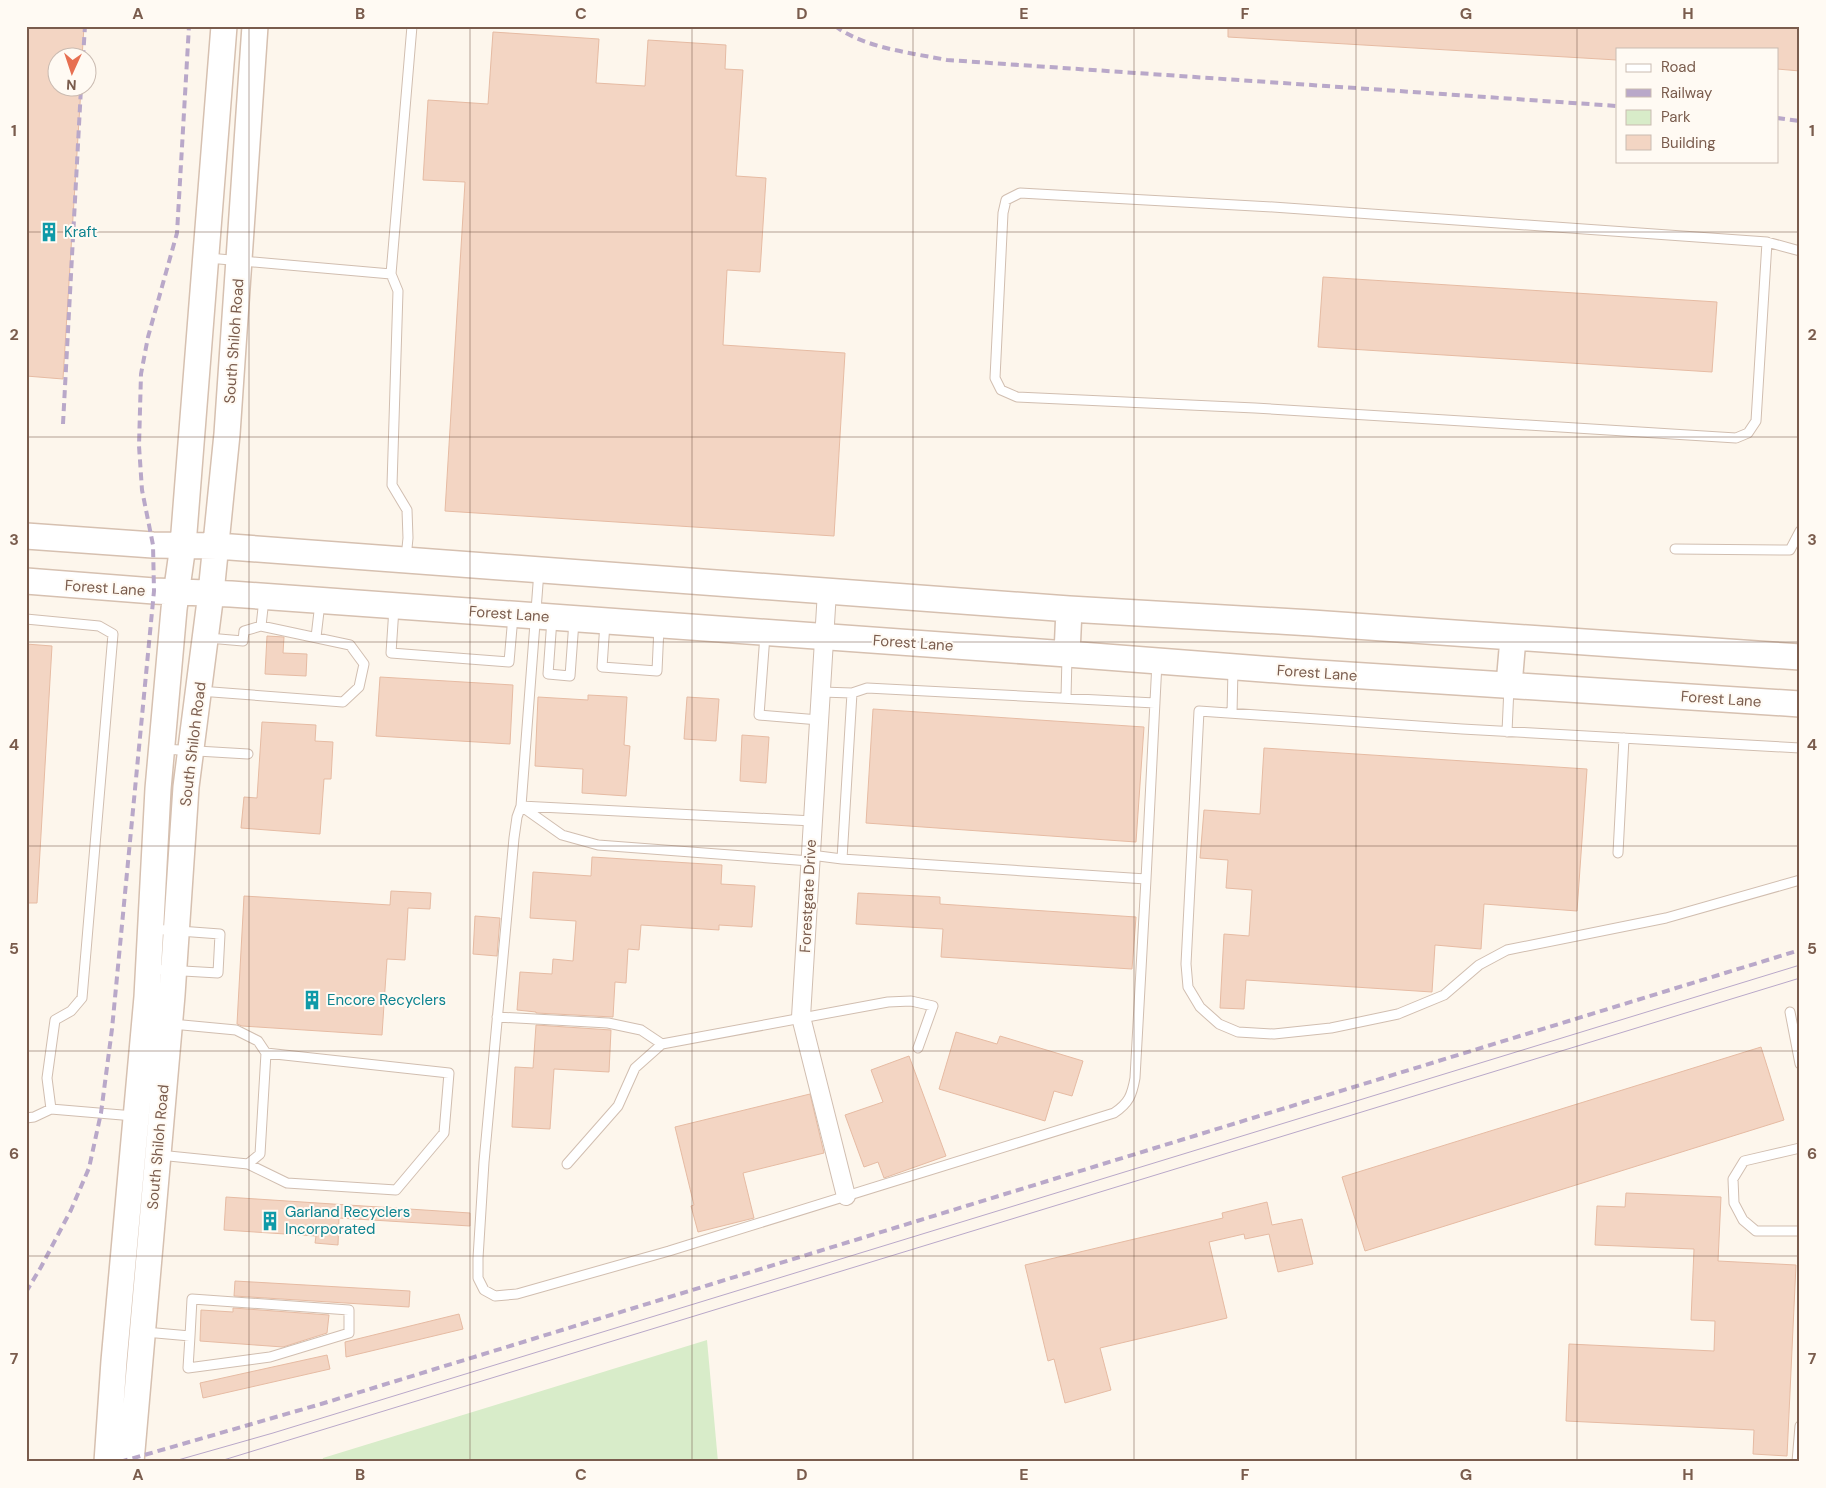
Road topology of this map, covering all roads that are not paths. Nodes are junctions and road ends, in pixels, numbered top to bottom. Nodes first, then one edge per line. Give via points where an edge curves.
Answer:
1 (224, 26) edge
2 (255, 26) edge
3 (412, 26) edge
4 (1767, 242) junction
5 (1800, 251) edge
6 (205, 258) junction
7 (239, 261) junction
8 (391, 274) junction
9 (1800, 531) edge
10 (26, 536) edge
11 (183, 545) junction
12 (217, 546) junction
13 (1675, 549) dead end
14 (406, 560) junction
15 (539, 570) junction
16 (26, 582) edge
17 (826, 591) junction
18 (176, 592) junction
19 (211, 593) junction
20 (264, 596) junction
21 (320, 600) junction
22 (394, 606) junction
23 (1069, 608) junction
24 (544, 616) junction
25 (26, 620) edge
26 (605, 621) junction
27 (659, 624) junction
28 (261, 626) junction
29 (765, 632) junction
30 (206, 637) junction
31 (316, 637) junction
32 (824, 637) junction
33 (1513, 638) junction
34 (1067, 654) junction
35 (1793, 654) edge
36 (1157, 661) junction
37 (1233, 667) junction
38 (1509, 685) junction
39 (199, 691) junction
40 (820, 692) junction
41 (852, 693) junction
42 (1066, 698) junction
43 (1155, 703) junction
44 (1800, 704) edge
45 (1232, 713) junction
46 (819, 720) junction
47 (1507, 732) junction
48 (1624, 738) junction
49 (1800, 748) edge
50 (162, 749) junction
51 (191, 751) junction
52 (248, 754) dead end
53 (521, 806) junction
54 (813, 821) junction
55 (1618, 853) dead end
56 (811, 858) junction
57 (842, 859) junction
58 (1146, 879) junction
59 (1800, 880) edge
60 (151, 929) junction
61 (176, 931) junction
62 (149, 969) junction
63 (174, 971) junction
64 (1790, 1012) dead end
65 (497, 1018) junction
66 (801, 1018) junction
67 (169, 1024) junction
68 (662, 1044) junction
69 (918, 1048) dead end
70 (266, 1053) junction
71 (1800, 1064) edge
72 (51, 1109) junction
73 (136, 1116) junction
74 (26, 1118) edge
75 (1800, 1148) edge
76 (157, 1155) junction
77 (248, 1164) junction
78 (567, 1164) dead end
79 (846, 1196) junction
80 (1800, 1232) edge
81 (142, 1331) junction
82 (190, 1336) junction
83 (1800, 1426) edge
84 (107, 1462) edge
85 (131, 1462) edge
86 (1797, 1462) edge

1 - 6 main road, South Shiloh Road
2 - 7 main road, South Shiloh Road
3 - 8 lane
4 - 4 lane via 1020,193 1006,200 1003,213 995,378 1001,390 1017,397 1255,408 1736,438 1748,433 1756,421
4 - 5 lane
6 - 7 lane
6 - 11 main road, South Shiloh Road
7 - 8 lane
7 - 12 main road, South Shiloh Road
8 - 14 lane via 398,291 392,485 407,510
9 - 13 lane via 1790,550
10 - 11 main road
11 - 12 main road
11 - 18 main road, South Shiloh Road
12 - 14 main road
12 - 19 main road, South Shiloh Road
14 - 15 main road
15 - 17 main road
15 - 24 lane
16 - 18 main road, Forest Lane
17 - 23 main road
17 - 32 street, Forestgate Drive
18 - 19 main road, Forest Lane
18 - 50 main road, South Shiloh Road
19 - 20 main road, Forest Lane
19 - 30 main road, South Shiloh Road
20 - 21 main road, Forest Lane
20 - 28 lane
21 - 22 main road, Forest Lane
21 - 31 lane
22 - 24 main road, Forest Lane
22 - 24 lane via 391,653 509,662
23 - 33 main road
23 - 34 main road
24 - 24 lane via 570,676 548,674
24 - 26 main road, Forest Lane
24 - 53 lane
25 - 72 lane via 99,626 113,634 82,998 72,1011 55,1020 47,1078
26 - 27 main road, Forest Lane
26 - 27 lane via 602,667 657,671
27 - 29 main road, Forest Lane
28 - 30 lane via 244,631 243,641
28 - 31 lane
29 - 32 main road, Forest Lane
29 - 46 lane via 759,715
30 - 39 main road, South Shiloh Road
31 - 39 lane via 350,646 364,664 359,687 343,702
32 - 34 main road, Forest Lane
32 - 40 street, Forestgate Drive
33 - 35 main road
33 - 38 main road
34 - 36 main road, Forest Lane
34 - 42 lane
36 - 37 main road, Forest Lane
36 - 43 lane
37 - 38 main road, Forest Lane
37 - 45 lane
38 - 44 main road, Forest Lane
38 - 47 lane
39 - 51 main road, South Shiloh Road
40 - 41 lane
40 - 46 street, Forestgate Drive
41 - 42 lane via 867,688
41 - 57 lane
42 - 43 lane
43 - 58 lane
45 - 47 lane
45 - 59 lane via 1200,711 1186,964 1188,987 1200,1007 1219,1024 1238,1032 1274,1034 1321,1029 1398,1014 1444,995 1479,965 1506,950 1666,918
46 - 54 street, Forestgate Drive
47 - 48 lane
48 - 49 lane
48 - 55 lane
50 - 51 lane
50 - 60 main road, South Shiloh Road
51 - 52 lane
51 - 61 main road, South Shiloh Road
53 - 54 lane
53 - 56 lane via 562,835 598,845
53 - 65 lane via 514,838
54 - 56 street, Forestgate Drive
56 - 57 lane
56 - 66 street, Forestgate Drive
57 - 58 lane
58 - 79 lane via 1135,1078 1124,1106 1114,1113
60 - 61 lane
60 - 62 main road, South Shiloh Road
61 - 63 main road, South Shiloh Road
61 - 63 lane via 220,934 218,973
62 - 63 lane
62 - 73 main road, South Shiloh Road
63 - 67 main road, South Shiloh Road
64 - 71 lane
65 - 68 lane via 608,1023 641,1030
65 - 79 lane via 478,1258 478,1278 484,1290 495,1296 517,1294
66 - 68 lane
66 - 69 lane via 888,1002 911,1001 933,1006
66 - 79 street, Forestgate Drive
67 - 70 lane via 236,1030 258,1041
67 - 76 main road, South Shiloh Road
68 - 78 lane via 635,1068 618,1106
70 - 77 lane via 260,1154
70 - 77 lane via 449,1073 444,1134 396,1190 287,1183
72 - 73 lane
72 - 74 lane
73 - 84 main road, South Shiloh Road
75 - 80 lane via 1744,1161 1733,1179 1734,1203 1743,1220 1756,1231
76 - 77 lane
76 - 81 main road, South Shiloh Road
81 - 82 lane
81 - 85 main road, South Shiloh Road
82 - 82 lane via 188,1368 270,1357 348,1332 349,1310 192,1299
83 - 86 lane

